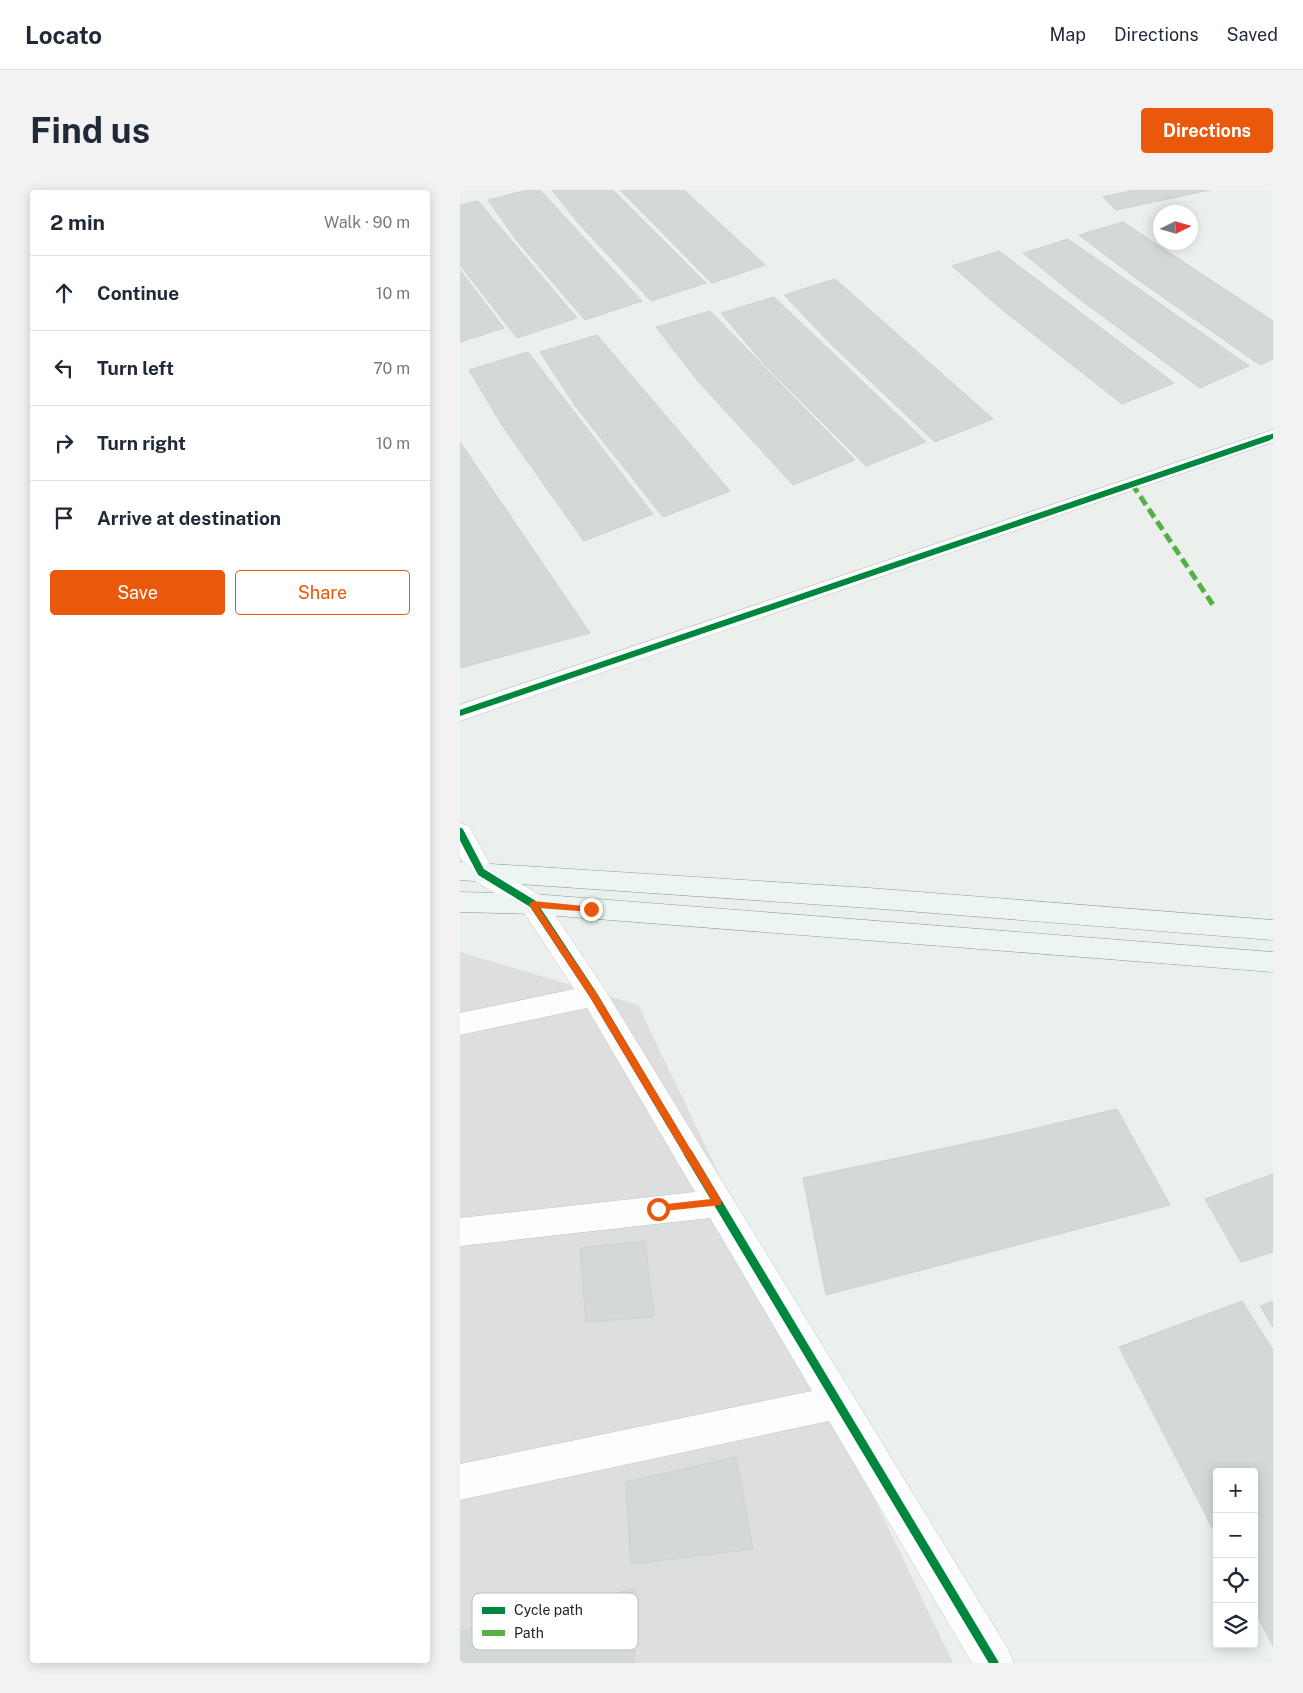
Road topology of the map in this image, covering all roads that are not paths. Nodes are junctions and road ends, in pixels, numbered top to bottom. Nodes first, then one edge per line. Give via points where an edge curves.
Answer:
1 (1273, 436) edge
2 (460, 713) edge
3 (460, 832) edge
4 (471, 871) edge
5 (460, 902) edge
6 (533, 904) junction
7 (1273, 930) edge
8 (1273, 962) edge
9 (594, 996) junction
10 (460, 1024) edge
11 (718, 1203) junction
12 (460, 1232) edge
13 (838, 1402) junction
14 (460, 1482) edge
15 (994, 1663) edge

1 - 2 street
3 - 4 street
4 - 6 street
4 - 7 main road
5 - 6 main road
6 - 8 main road
6 - 9 street
9 - 10 street
9 - 11 street
11 - 12 street
11 - 13 street
13 - 14 street
13 - 15 street

